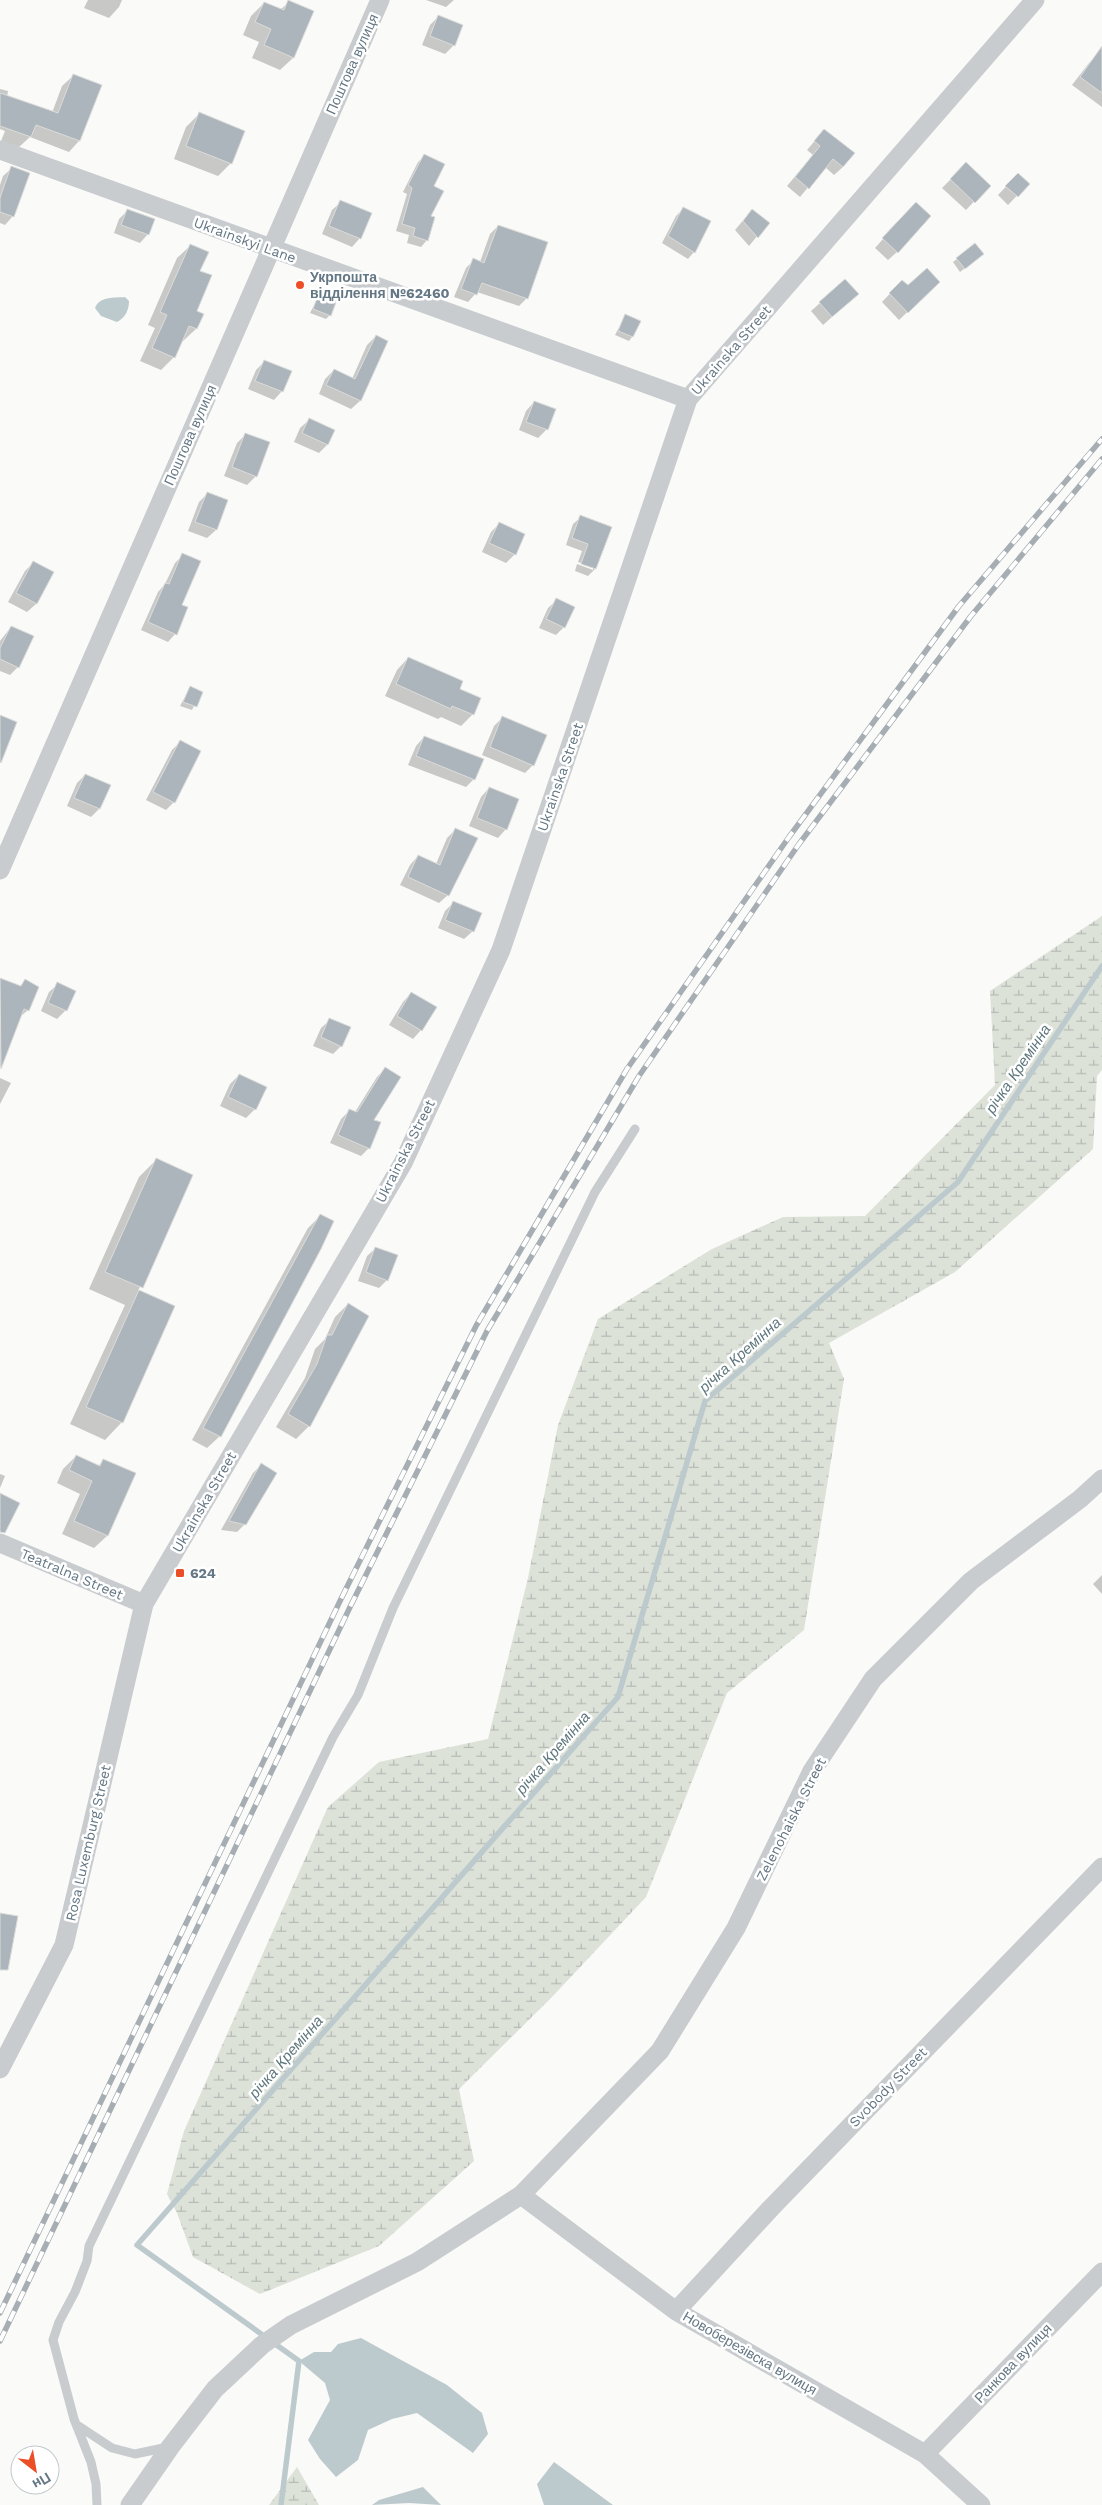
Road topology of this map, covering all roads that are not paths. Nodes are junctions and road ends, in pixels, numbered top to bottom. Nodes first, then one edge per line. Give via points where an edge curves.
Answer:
1 (380, 0) edge
2 (1035, 0) edge
3 (0, 150) edge
4 (271, 249) junction
5 (688, 399) junction
6 (0, 870) edge
7 (635, 1129) dead end
8 (1102, 1479) edge
9 (0, 1543) edge
10 (144, 1604) junction
11 (1102, 1867) edge
12 (0, 2069) edge
13 (521, 2195) junction
14 (1102, 2272) edge
15 (676, 2311) junction
16 (77, 2424) junction
17 (170, 2446) junction
18 (925, 2454) junction
19 (97, 2505) edge
20 (130, 2505) edge
21 (981, 2505) edge

1 - 4 street, Поштова вулиця
2 - 5 street, Ukrainska Street
3 - 4 street, Ukrainskyi Lane
4 - 5 street, Ukrainskyi Lane
4 - 6 street, Поштова вулиця
5 - 10 street, Ukrainska Street via 501,950 403,1163
7 - 16 lane via 586,1209 394,1608 358,1695 333,1738 89,2246 78,2285 53,2340
8 - 13 street, Zelenohaiska Street via 971,1581 873,1679 812,1771 736,1928 660,2051
9 - 10 street, Teatralna Street
10 - 12 street, Rosa Luxemburg Street via 64,1945
11 - 15 street, Svobody Street via 771,2208
13 - 15 street, Новоберезівска вулиця
13 - 17 street, Zelenohaiska Street via 417,2262 291,2325 269,2340 215,2388
14 - 18 street, Ранкова вулиця
15 - 18 street, Новоберезівска вулиця
16 - 17 lane via 112,2448 135,2454
16 - 19 lane via 96,2484
17 - 20 street, Zelenohaiska Street
18 - 21 street, Новоберезівска вулиця

